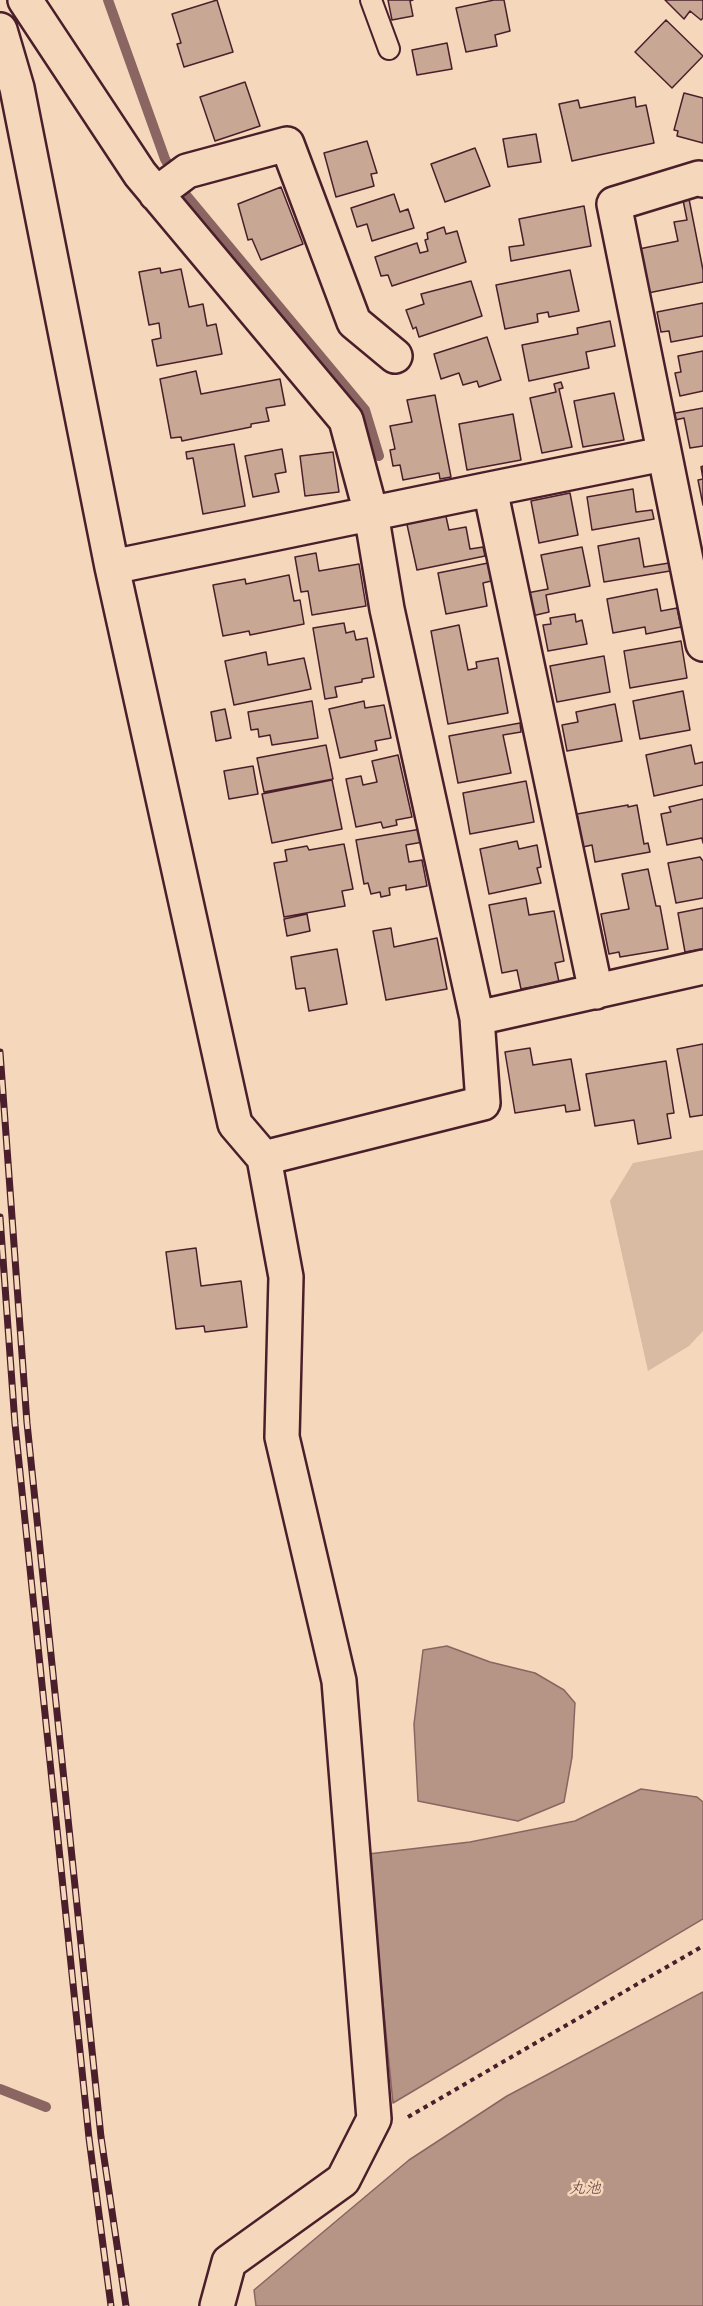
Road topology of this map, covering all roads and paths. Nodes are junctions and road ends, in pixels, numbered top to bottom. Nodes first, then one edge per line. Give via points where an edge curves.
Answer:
1 (25, 0) edge
2 (371, 0) edge
3 (0, 30) edge
4 (389, 49) dead end
5 (703, 180) edge
6 (170, 184) junction
7 (395, 356) dead end
8 (663, 454) junction
9 (490, 489) junction
10 (370, 513) junction
11 (112, 567) junction
12 (703, 644) edge
13 (703, 967) edge
14 (596, 992) junction
15 (477, 1018) junction
16 (264, 1158) junction
17 (703, 1946) edge
18 (369, 2130) junction
19 (218, 2306) edge

1 - 6 street via 140,174
2 - 4 lane
3 - 11 street via 17,88
5 - 8 street via 614,204
6 - 7 street via 287,144 354,322
6 - 10 street via 346,420
8 - 9 street
8 - 12 street
9 - 10 street
9 - 14 street
10 - 11 street
10 - 15 street via 387,609
11 - 16 street via 235,1124
13 - 14 street
14 - 15 street
15 - 16 street via 483,1103
16 - 18 street via 286,1277 282,1437 339,1681 374,2119
17 - 18 path via 390,2127
18 - 19 street via 343,2180 229,2262

